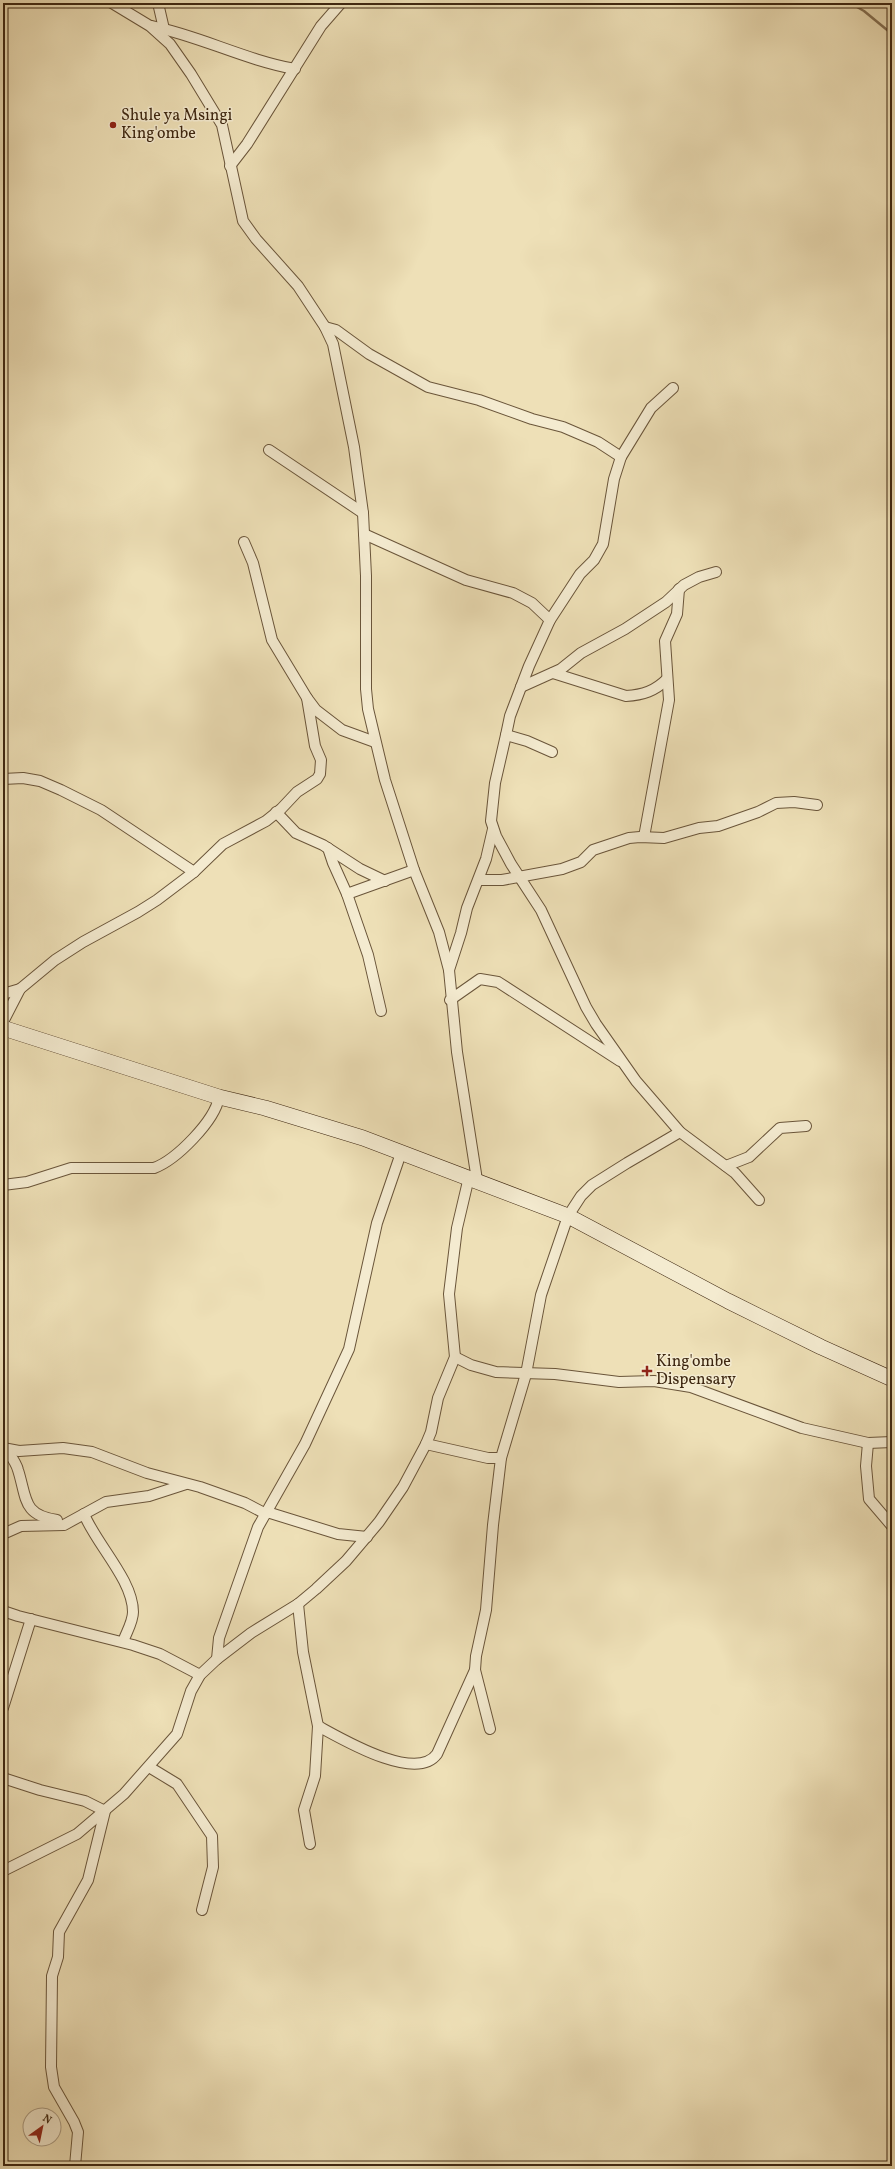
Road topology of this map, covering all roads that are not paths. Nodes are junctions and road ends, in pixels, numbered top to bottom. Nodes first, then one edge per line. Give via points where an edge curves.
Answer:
1 (112, 3) edge
2 (158, 3) edge
3 (341, 3) edge
4 (150, 26) junction
5 (164, 29) junction
6 (294, 69) junction
7 (230, 166) junction
8 (324, 327) junction
9 (673, 388) dead end
10 (269, 450) dead end
11 (622, 457) junction
12 (363, 514) junction
13 (364, 534) junction
14 (244, 542) dead end
15 (716, 572) dead end
16 (679, 589) junction
17 (550, 620) junction
18 (553, 673) junction
19 (667, 679) junction
20 (521, 687) junction
21 (307, 698) junction
22 (506, 735) junction
23 (375, 742) junction
24 (552, 752) dead end
25 (3, 779) edge
26 (817, 805) dead end
27 (276, 812) junction
28 (493, 829) junction
29 (644, 837) junction
30 (328, 848) junction
31 (414, 870) junction
32 (194, 872) junction
33 (520, 877) junction
34 (479, 880) junction
35 (385, 881) junction
36 (347, 894) junction
37 (449, 970) junction
38 (20, 990) junction
39 (3, 994) edge
40 (450, 1000) junction
41 (381, 1010) dead end
42 (3, 1022) edge
43 (3, 1028) edge
44 (625, 1065) junction
45 (219, 1097) junction
46 (806, 1126) dead end
47 (680, 1132) junction
48 (401, 1153) junction
49 (726, 1166) junction
50 (473, 1179) junction
51 (3, 1185) edge
52 (759, 1200) dead end
53 (568, 1216) junction
54 (455, 1356) junction
55 (526, 1374) junction
56 (892, 1379) edge
57 (892, 1442) edge
58 (868, 1443) junction
59 (426, 1444) junction
60 (4, 1448) edge
61 (501, 1458) junction
62 (186, 1484) junction
63 (266, 1513) junction
64 (84, 1514) junction
65 (70, 1522) junction
66 (892, 1526) edge
67 (3, 1534) edge
68 (367, 1537) junction
69 (298, 1604) junction
70 (3, 1610) edge
71 (31, 1619) junction
72 (123, 1642) junction
73 (217, 1659) junction
74 (475, 1670) junction
75 (200, 1675) junction
76 (3, 1708) edge
77 (318, 1726) junction
78 (490, 1729) dead end
79 (149, 1767) junction
80 (3, 1778) edge
81 (105, 1810) junction
82 (310, 1844) dead end
83 (3, 1871) edge
84 (202, 1910) dead end
85 (75, 2166) edge

1 - 4 street
2 - 5 street
3 - 6 street via 321,26
4 - 5 street
4 - 7 street via 170,44 215,113 224,132
5 - 6 street
6 - 7 street
7 - 8 street via 243,221 298,286
8 - 11 street via 336,330 369,354 428,387 563,427 598,442
8 - 12 street via 333,344 338,365 358,472
9 - 11 street via 651,408
10 - 12 street
11 - 17 street via 614,479 603,544
12 - 13 street
13 - 17 street via 466,580 513,593 532,603
13 - 23 street via 366,689
14 - 21 street via 253,563 273,644
15 - 16 street via 695,579
16 - 18 street via 651,612 586,650
16 - 19 street via 677,614 665,641
17 - 20 street
18 - 19 street via 626,696 651,692
18 - 20 street
19 - 29 street via 669,700
20 - 22 street
21 - 23 street via 316,710 342,730
21 - 27 street via 315,746 321,760 320,774 313,782 291,796
22 - 24 street
22 - 28 street via 491,810
23 - 31 street via 384,780
25 - 32 street via 23,778 40,781 61,790 101,810
26 - 29 street via 781,803 718,826 699,828 664,838
27 - 30 street via 296,833
27 - 32 street via 257,826 223,844
28 - 33 street
28 - 34 street
29 - 33 street via 629,838 594,850 574,865
30 - 35 street via 360,870
30 - 36 street
31 - 35 street
31 - 37 street via 439,932
32 - 38 street via 138,912 74,947
33 - 34 street
33 - 44 street via 541,910 590,1015
34 - 37 street via 467,908
35 - 36 street
36 - 41 street via 368,955
37 - 40 street
38 - 39 street
38 - 42 street
40 - 44 street via 480,979 498,982
40 - 50 street
43 - 45 street
44 - 47 street
45 - 48 street via 265,1108 363,1138
45 - 51 street via 217,1106 196,1134 164,1164 154,1168 71,1168 26,1182
46 - 49 street via 780,1128 748,1157
47 - 49 street
47 - 53 street via 592,1185
48 - 50 street
48 - 63 street via 377,1223 349,1349 305,1444
49 - 52 street
50 - 53 street
50 - 54 street via 457,1228 449,1294
53 - 55 street via 541,1295
53 - 56 street via 728,1301
54 - 55 street via 486,1370
54 - 59 street via 438,1398
55 - 58 street via 555,1374 691,1387 802,1428
55 - 61 street
57 - 58 street
58 - 66 street via 868,1499
59 - 61 street via 488,1458
59 - 68 street via 403,1487
60 - 62 street via 30,1451 63,1448 92,1452 147,1473
60 - 65 street via 18,1470 29,1508 39,1516
61 - 74 street via 486,1610
62 - 63 street
62 - 64 street via 149,1496 106,1502
63 - 68 street via 338,1534
63 - 73 street via 244,1561 219,1638
64 - 65 street
64 - 72 street via 128,1592 133,1614
65 - 67 street via 60,1525 21,1526
68 - 69 street via 346,1561
69 - 73 street
69 - 77 street via 303,1652
70 - 71 street
71 - 72 street
71 - 76 street
72 - 75 street via 160,1654
73 - 75 street
74 - 77 street via 437,1754 430,1762 420,1765 395,1761 353,1745
74 - 78 street
75 - 79 street via 191,1691 177,1734
77 - 82 street via 317,1766 304,1810
79 - 81 street
79 - 84 street via 177,1784 212,1836 213,1867
80 - 81 street via 85,1801
81 - 83 street via 77,1834
81 - 85 street via 88,1880 60,1932 58,1957 52,1976 51,2067 54,2087 78,2132

